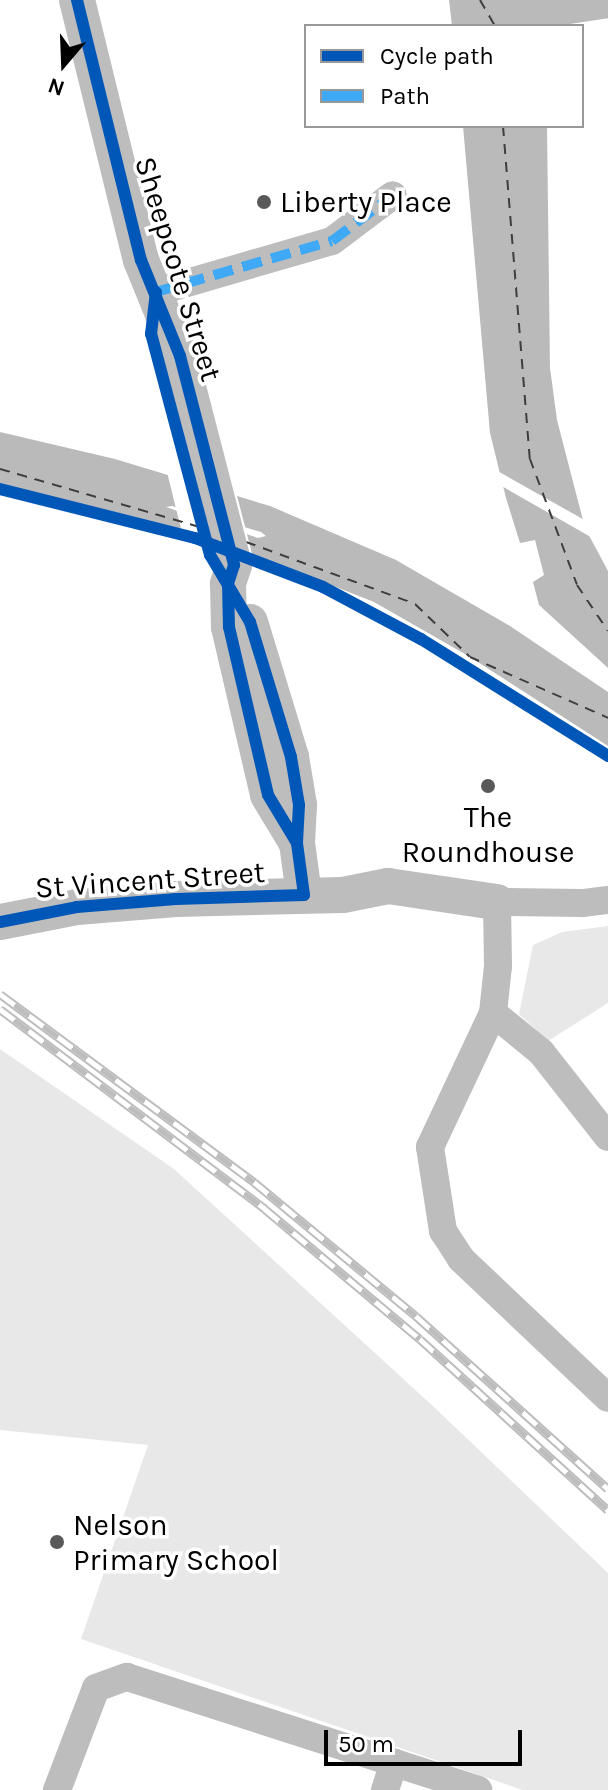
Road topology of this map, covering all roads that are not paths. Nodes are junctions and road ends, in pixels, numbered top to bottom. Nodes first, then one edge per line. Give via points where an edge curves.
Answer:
1 (77, 0) edge
2 (393, 195) dead end
3 (156, 292) junction
4 (304, 895) junction
5 (608, 900) edge
6 (497, 902) junction
7 (0, 922) edge
8 (493, 1013) junction
9 (608, 1137) edge
10 (608, 1398) edge
11 (394, 1762) junction
12 (57, 1790) edge
13 (385, 1790) edge
14 (478, 1790) edge

1 - 3 street, Sheepcote Street via 141,260
2 - 3 street via 332,241
3 - 4 street, Sheepcote Street via 180,356 193,455 224,568 250,622 291,757
4 - 6 street, St Vincent Street via 343,895 388,886
4 - 7 street, St Vincent Street via 77,907
5 - 6 street, St Vincent Street
6 - 8 street
8 - 9 street via 541,1052
8 - 10 street via 430,1147 443,1231 461,1259
11 - 12 street via 127,1677 96,1688
11 - 13 street
11 - 14 street

